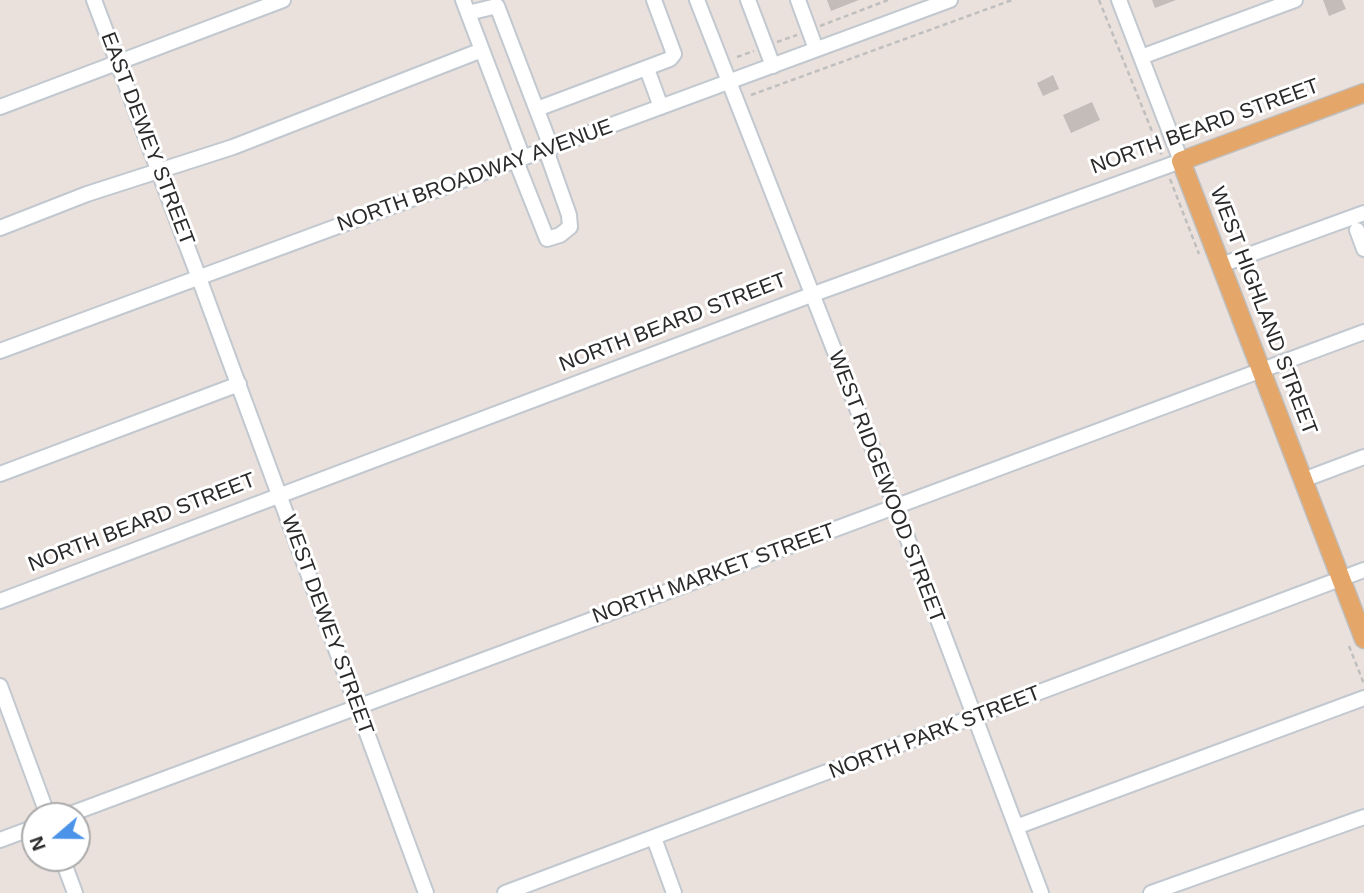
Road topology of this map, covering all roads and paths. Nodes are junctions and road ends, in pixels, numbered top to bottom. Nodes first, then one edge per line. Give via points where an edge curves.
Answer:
1 (94, 0) edge
2 (283, 0) edge
3 (654, 0) edge
4 (697, 0) edge
5 (748, 0) edge
6 (798, 0) edge
7 (950, 0) edge
8 (1013, 0) edge
9 (1119, 0) edge
10 (1295, 0) edge
11 (465, 6) edge
12 (816, 49) junction
13 (482, 50) junction
14 (1141, 57) junction
15 (119, 63) junction
16 (773, 66) junction
17 (647, 69) junction
18 (729, 82) junction
19 (1364, 93) edge
20 (751, 95) dead end
21 (0, 107) edge
22 (661, 107) junction
23 (537, 109) junction
24 (548, 148) junction
25 (520, 159) junction
26 (1181, 160) junction
27 (159, 170) junction
28 (1364, 213) edge
29 (0, 228) edge
30 (1357, 230) dead end
31 (1364, 249) edge
32 (1221, 264) junction
33 (199, 278) junction
34 (811, 295) junction
35 (1364, 332) edge
36 (0, 351) edge
37 (1261, 369) junction
38 (239, 384) junction
39 (1364, 457) edge
40 (0, 474) edge
41 (1303, 480) junction
42 (279, 496) junction
43 (896, 508) junction
44 (1364, 570) edge
45 (1340, 579) junction
46 (0, 601) edge
47 (1364, 639) edge
48 (0, 686) edge
49 (1364, 698) edge
50 (356, 706) junction
51 (975, 718) junction
52 (43, 802) edge
53 (91, 806) edge
54 (1364, 817) edge
55 (1016, 827) junction
56 (21, 832) edge
57 (654, 838) junction
58 (0, 840) edge
59 (67, 872) edge
60 (75, 893) edge
61 (426, 893) edge
62 (505, 893) edge
63 (674, 893) edge
64 (1041, 893) edge
65 (1151, 893) edge

1 - 15 street, EAST DEWEY STREET
2 - 15 street
3 - 17 street via 674,54
4 - 18 street, WEST RIDGEWOOD STREET
5 - 16 street
6 - 12 street
7 - 12 street, NORTH BROADWAY AVENUE
8 - 20 path
9 - 14 street, WEST HIGHLAND STREET
10 - 14 street
11 - 13 street
11 - 23 street via 497,6
12 - 16 street, NORTH BROADWAY AVENUE
13 - 25 street
13 - 27 street via 233,147
14 - 26 street, WEST HIGHLAND STREET
15 - 21 street
15 - 27 street, EAST DEWEY STREET
16 - 18 street, NORTH BROADWAY AVENUE
17 - 22 street
17 - 23 street
18 - 22 street, NORTH BROADWAY AVENUE
18 - 34 street, WEST RIDGEWOOD STREET
19 - 26 main road, NORTH BEARD STREET
22 - 24 street, NORTH BROADWAY AVENUE
23 - 24 street
24 - 25 street, NORTH BROADWAY AVENUE
24 - 25 street via 569,215 570,227 560,235 547,239
25 - 33 street, NORTH BROADWAY AVENUE
26 - 32 main road, WEST HIGHLAND STREET
26 - 34 street, NORTH BEARD STREET
27 - 29 street
27 - 33 street, EAST DEWEY STREET
28 - 32 street
30 - 31 street
32 - 37 main road, WEST HIGHLAND STREET
33 - 36 street, NORTH BROADWAY AVENUE
33 - 38 street, WEST DEWEY STREET
34 - 42 street, NORTH BEARD STREET
34 - 43 street, WEST RIDGEWOOD STREET
35 - 37 street, NORTH MARKET STREET
37 - 41 main road, WEST HIGHLAND STREET
37 - 43 street, NORTH MARKET STREET
38 - 40 street
38 - 42 street, WEST DEWEY STREET
39 - 41 street
41 - 45 main road, WEST HIGHLAND STREET
42 - 46 street, NORTH BEARD STREET
42 - 50 street, WEST DEWEY STREET
43 - 50 street, NORTH MARKET STREET
43 - 51 street, WEST RIDGEWOOD STREET
44 - 45 street, NORTH PARK STREET
45 - 47 main road, WEST HIGHLAND STREET
45 - 51 street, NORTH PARK STREET
48 - 52 street
49 - 55 street
50 - 53 street, NORTH MARKET STREET
50 - 61 street, WEST DEWEY STREET
51 - 55 street, WEST RIDGEWOOD STREET
51 - 57 street, NORTH PARK STREET
54 - 65 street
55 - 64 street, WEST RIDGEWOOD STREET
56 - 58 street
57 - 62 street, NORTH PARK STREET
57 - 63 street
59 - 60 street

